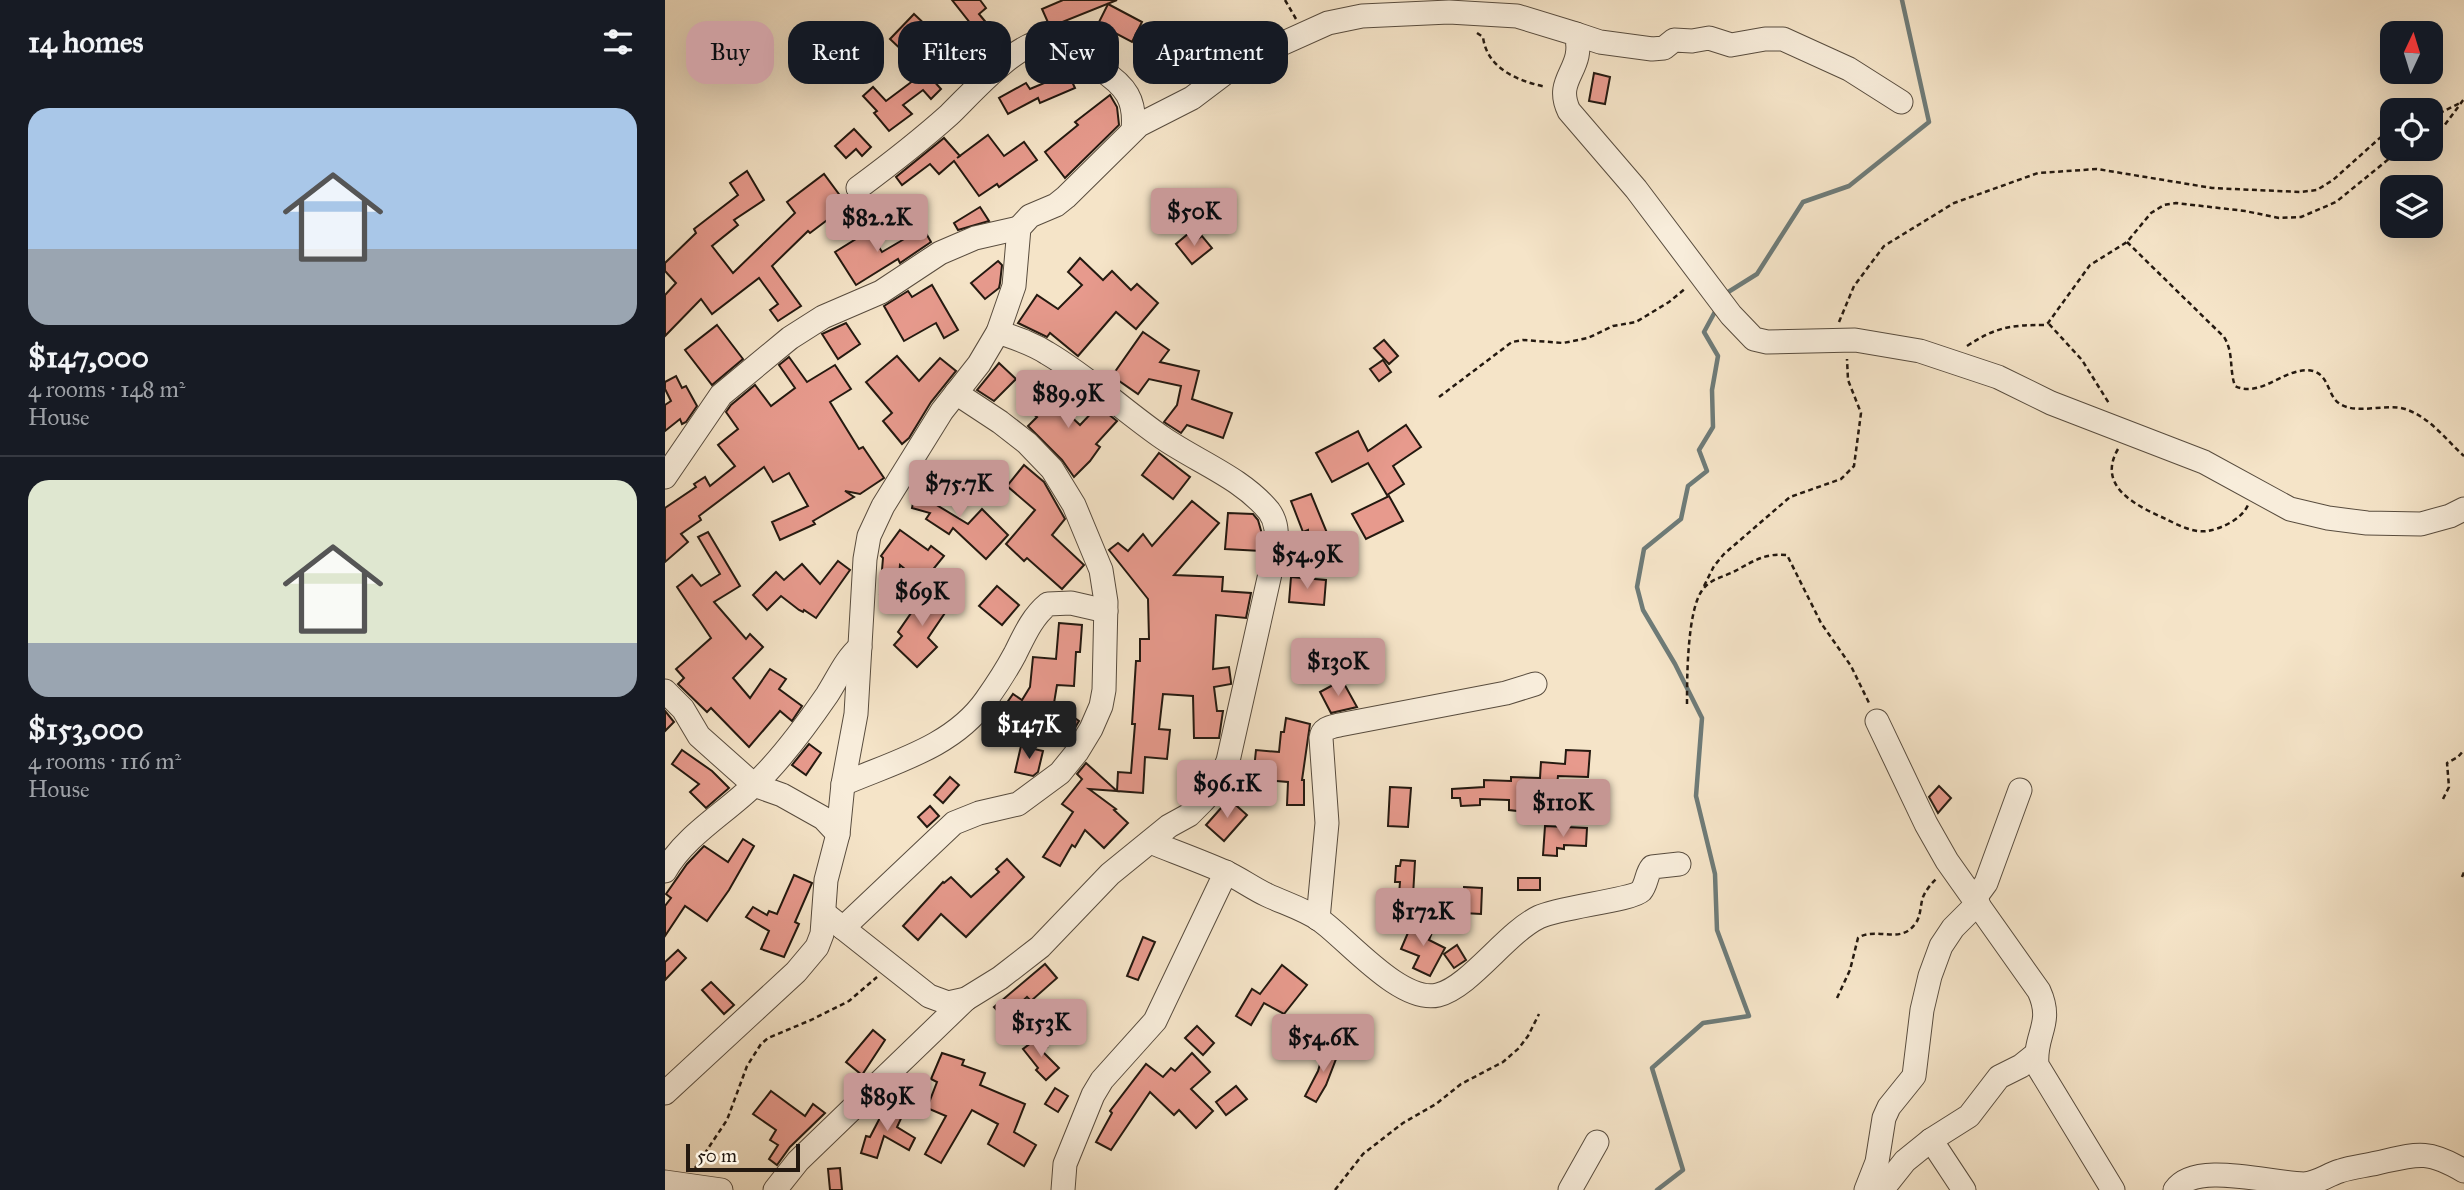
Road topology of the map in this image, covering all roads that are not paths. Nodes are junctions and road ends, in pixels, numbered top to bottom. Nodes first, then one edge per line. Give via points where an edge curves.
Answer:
1 (1576, 34) junction
2 (1901, 102) dead end
3 (1133, 130) junction
4 (858, 188) dead end
5 (1019, 228) junction
6 (998, 332) junction
7 (955, 393) junction
8 (665, 477) edge
9 (2464, 509) edge
10 (1106, 611) junction
11 (860, 647) junction
12 (1535, 684) dead end
13 (665, 691) edge
14 (1877, 721) road end
15 (843, 784) junction
16 (754, 785) junction
17 (2020, 790) dead end
18 (838, 834) junction
19 (1150, 842) junction
20 (1679, 864) dead end
21 (665, 871) edge
22 (1226, 873) junction
23 (1977, 901) junction
24 (824, 913) junction
25 (1318, 919) junction
26 (843, 928) junction
27 (966, 999) junction
28 (2036, 1054) junction
29 (665, 1093) edge
30 (1931, 1140) junction
31 (1597, 1142) dead end
32 (2464, 1171) edge
33 (675, 1185) edge
34 (720, 1190) edge
35 (775, 1190) edge
36 (1063, 1190) edge
37 (1570, 1190) edge
38 (1866, 1190) edge
39 (1882, 1190) edge
40 (1964, 1190) edge
41 (2113, 1190) edge
42 (2175, 1190) edge

1 - 2 street via 1652,50 1674,40 1709,38 1731,45 1783,39 1849,69
1 - 3 street via 1495,14 1436,12 1344,19 1252,55 1192,98
1 - 9 street via 1578,59 1563,97 1569,111 1754,339 1855,340 1920,351 2017,385 2051,403 2204,462 2290,509 2367,523 2421,524
3 - 4 street via 1133,106 1111,76 1069,48 1042,41 999,66 949,115
3 - 5 street via 1066,197 1030,216
5 - 6 street via 1014,286
5 - 8 street via 993,232 940,253 881,292 823,317 790,338 721,395
6 - 7 street
6 - 19 street via 1056,358 1166,440 1239,485 1269,512 1277,529 1223,776 1189,815
7 - 10 street via 1027,443 1058,477 1096,555
7 - 11 street via 873,526 865,559
10 - 15 street via 1070,603 1048,604 1028,627 987,700 963,727 936,744
10 - 26 street via 1101,706 1060,773 1018,804 954,823
11 - 15 street via 856,714
11 - 16 street via 801,730
12 - 25 street via 1329,727 1323,732 1327,823
13 - 16 street via 683,709 699,736
14 - 23 street via 1926,824
15 - 18 street
16 - 18 street via 823,818
16 - 21 street via 682,848
17 - 23 street
18 - 24 street via 826,880
19 - 22 street
19 - 27 street via 1110,874 1040,947
20 - 25 street via 1652,867 1636,895 1572,906 1537,918 1456,986 1436,996 1394,982
22 - 25 street
22 - 36 street via 1155,1021 1093,1094 1065,1164
23 - 28 street via 2043,1000 2046,1019
23 - 38 street via 1941,946 1922,1010 1914,1076 1884,1118 1877,1163
24 - 26 street
24 - 29 street via 817,947 796,972
26 - 27 street via 929,996 941,1002
27 - 35 street via 808,1152
28 - 30 street via 1999,1077 1969,1116
28 - 41 street via 2037,1065
30 - 39 street via 1905,1161
30 - 40 street
31 - 37 street
32 - 42 street via 2438,1157 2403,1156 2310,1183 2213,1174 2181,1182
33 - 34 street

